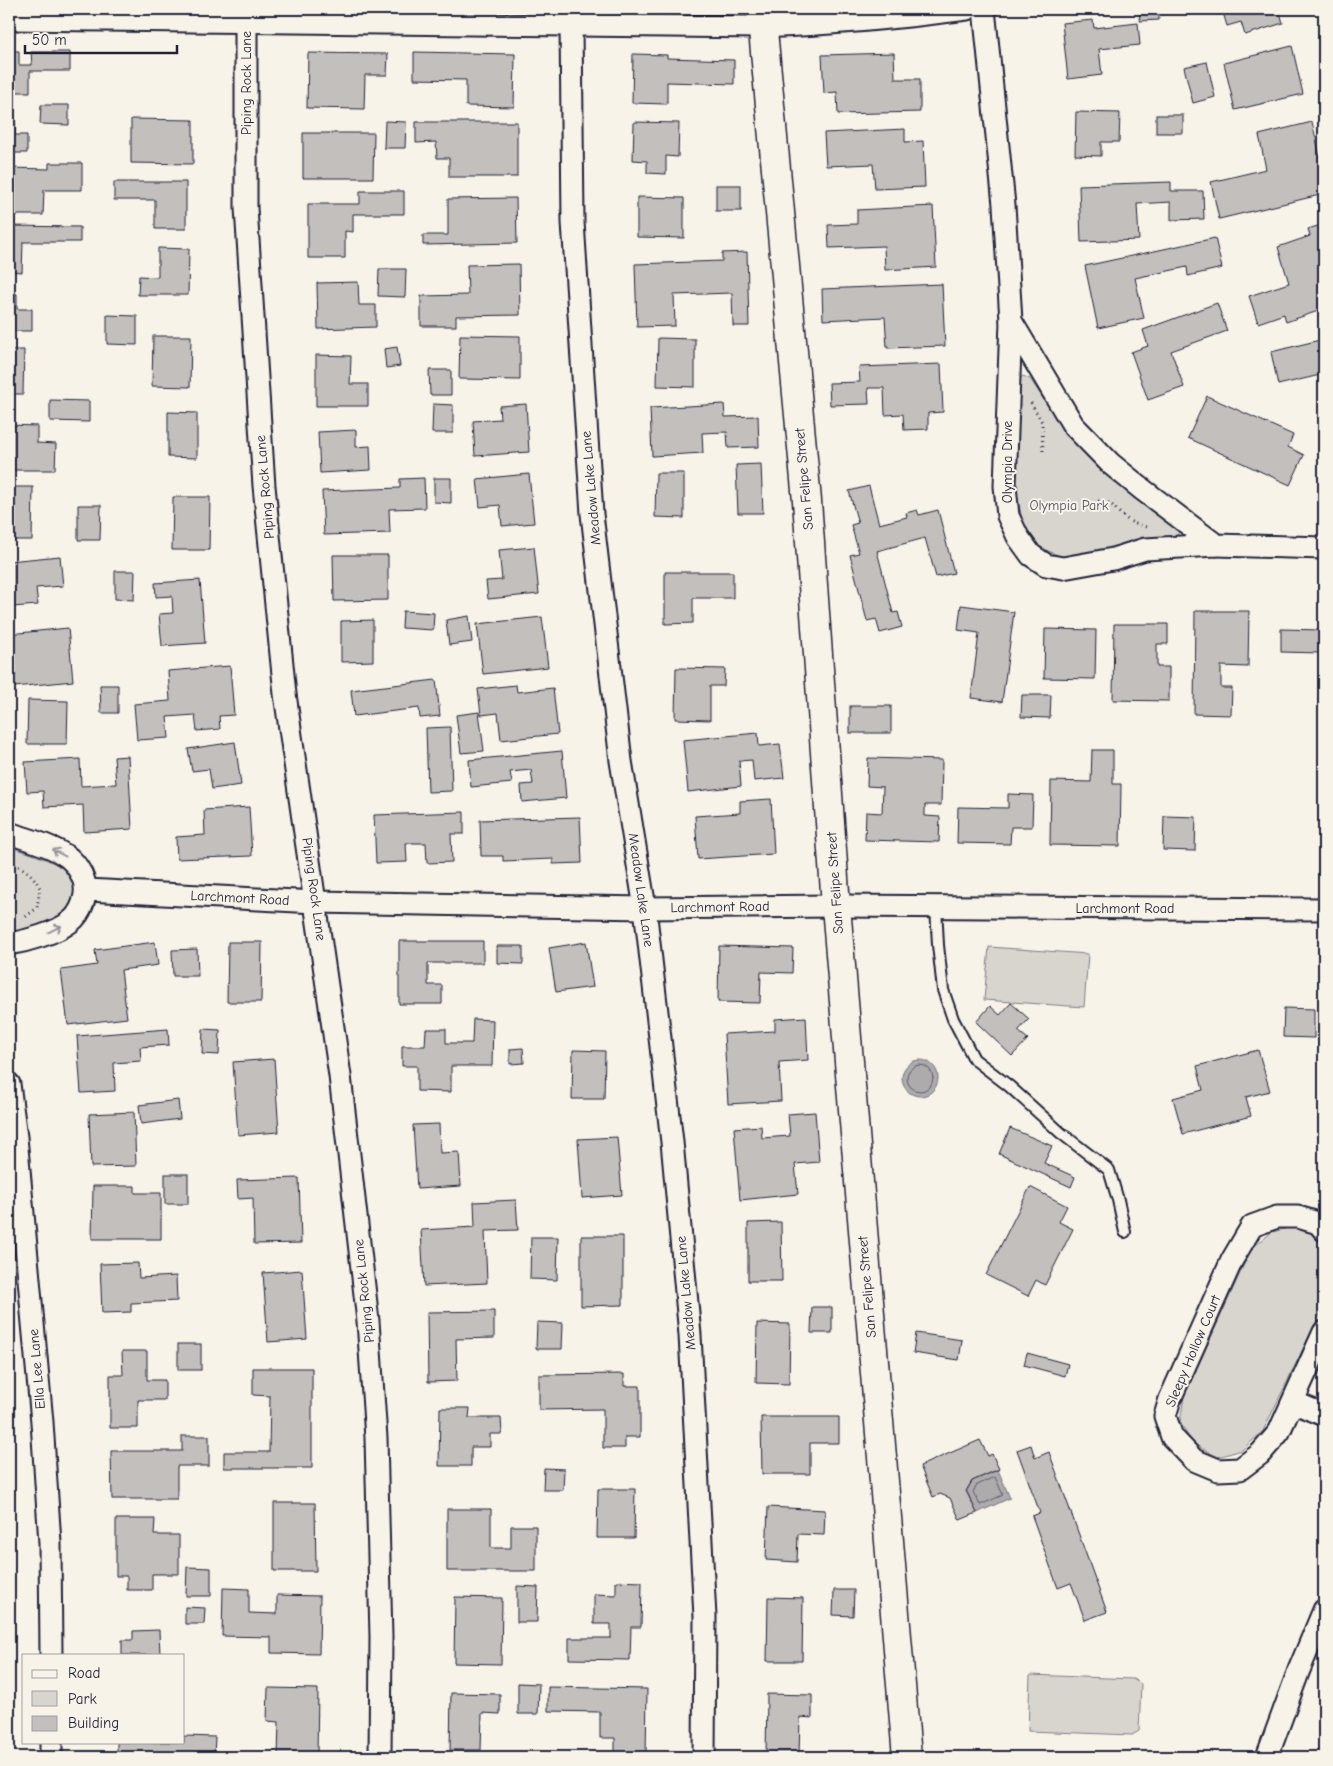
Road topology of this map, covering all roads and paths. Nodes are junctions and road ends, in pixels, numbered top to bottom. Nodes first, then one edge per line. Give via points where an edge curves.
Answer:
1 (967, 9) edge
2 (984, 9) edge
3 (762, 18) edge
4 (9, 19) edge
5 (246, 20) junction
6 (571, 24) junction
7 (1011, 321) junction
8 (1031, 403) dead end
9 (1043, 454) dead end
10 (1158, 500) junction
11 (1098, 501) dead end
12 (1146, 527) junction
13 (1216, 545) junction
14 (1324, 548) edge
15 (1145, 549) junction
16 (9, 833) edge
17 (9, 862) edge
18 (87, 890) junction
19 (316, 902) junction
20 (836, 906) junction
21 (936, 906) junction
22 (646, 908) junction
23 (1324, 909) edge
24 (19, 921) dead end
25 (9, 944) edge
26 (9, 1084) edge
27 (1324, 1230) edge
28 (1125, 1232) dead end
29 (1324, 1336) edge
30 (1293, 1402) junction
31 (1324, 1415) edge
32 (1324, 1610) edge
33 (51, 1654) edge
34 (51, 1744) edge
35 (51, 1757) edge
36 (380, 1757) edge
37 (704, 1757) edge
38 (907, 1757) edge
39 (1267, 1757) edge

1 - 3 street via 830,24
2 - 7 street, Olympia Drive via 1004,205
3 - 6 street
3 - 20 main road, San Felipe Street via 806,501
4 - 5 street
5 - 6 street
5 - 19 street, Piping Rock Lane via 246,208 264,486 285,694
6 - 22 street, Meadow Lake Lane via 573,222 592,514 621,761
7 - 10 street, Olympia Drive via 1073,425 1111,464
7 - 15 street, Olympia Drive via 1004,486 1008,516 1018,538 1031,555 1046,565 1063,568 1113,559
8 - 9 path via 1042,422
10 - 12 path
10 - 13 street, Olympia Drive
11 - 12 path via 1111,503 1125,518
12 - 15 path
13 - 14 street, Olympia Drive
13 - 15 street, Olympia Drive
18 -> 16 street via 81,872 70,858
17 - 24 path via 32,874 40,888 37,908
18 - 19 street, Larchmont Road
25 -> 18 street via 71,922 81,908
19 - 22 street, Larchmont Road
19 - 36 street, Piping Rock Lane via 369,1331 376,1438 381,1637
20 - 21 street, Larchmont Road
20 - 22 street, Larchmont Road
20 - 38 main road, San Felipe Street
21 - 23 street, Larchmont Road
21 - 28 lane via 943,990 974,1059 1061,1134 1109,1170
22 - 37 street, Meadow Lake Lane via 690,1335 705,1617
26 - 33 street, Ella Lee Lane via 42,1422 50,1543
27 - 30 street, Sleepy Hollow Court via 1318,1223 1298,1217 1277,1217 1252,1226 1232,1260 1170,1398 1165,1416 1172,1437 1194,1460 1218,1470 1240,1469 1260,1454 1279,1432
29 - 30 street, Sleepy Hollow Court
30 - 31 street
32 - 39 street via 1298,1670
34 - 35 street

